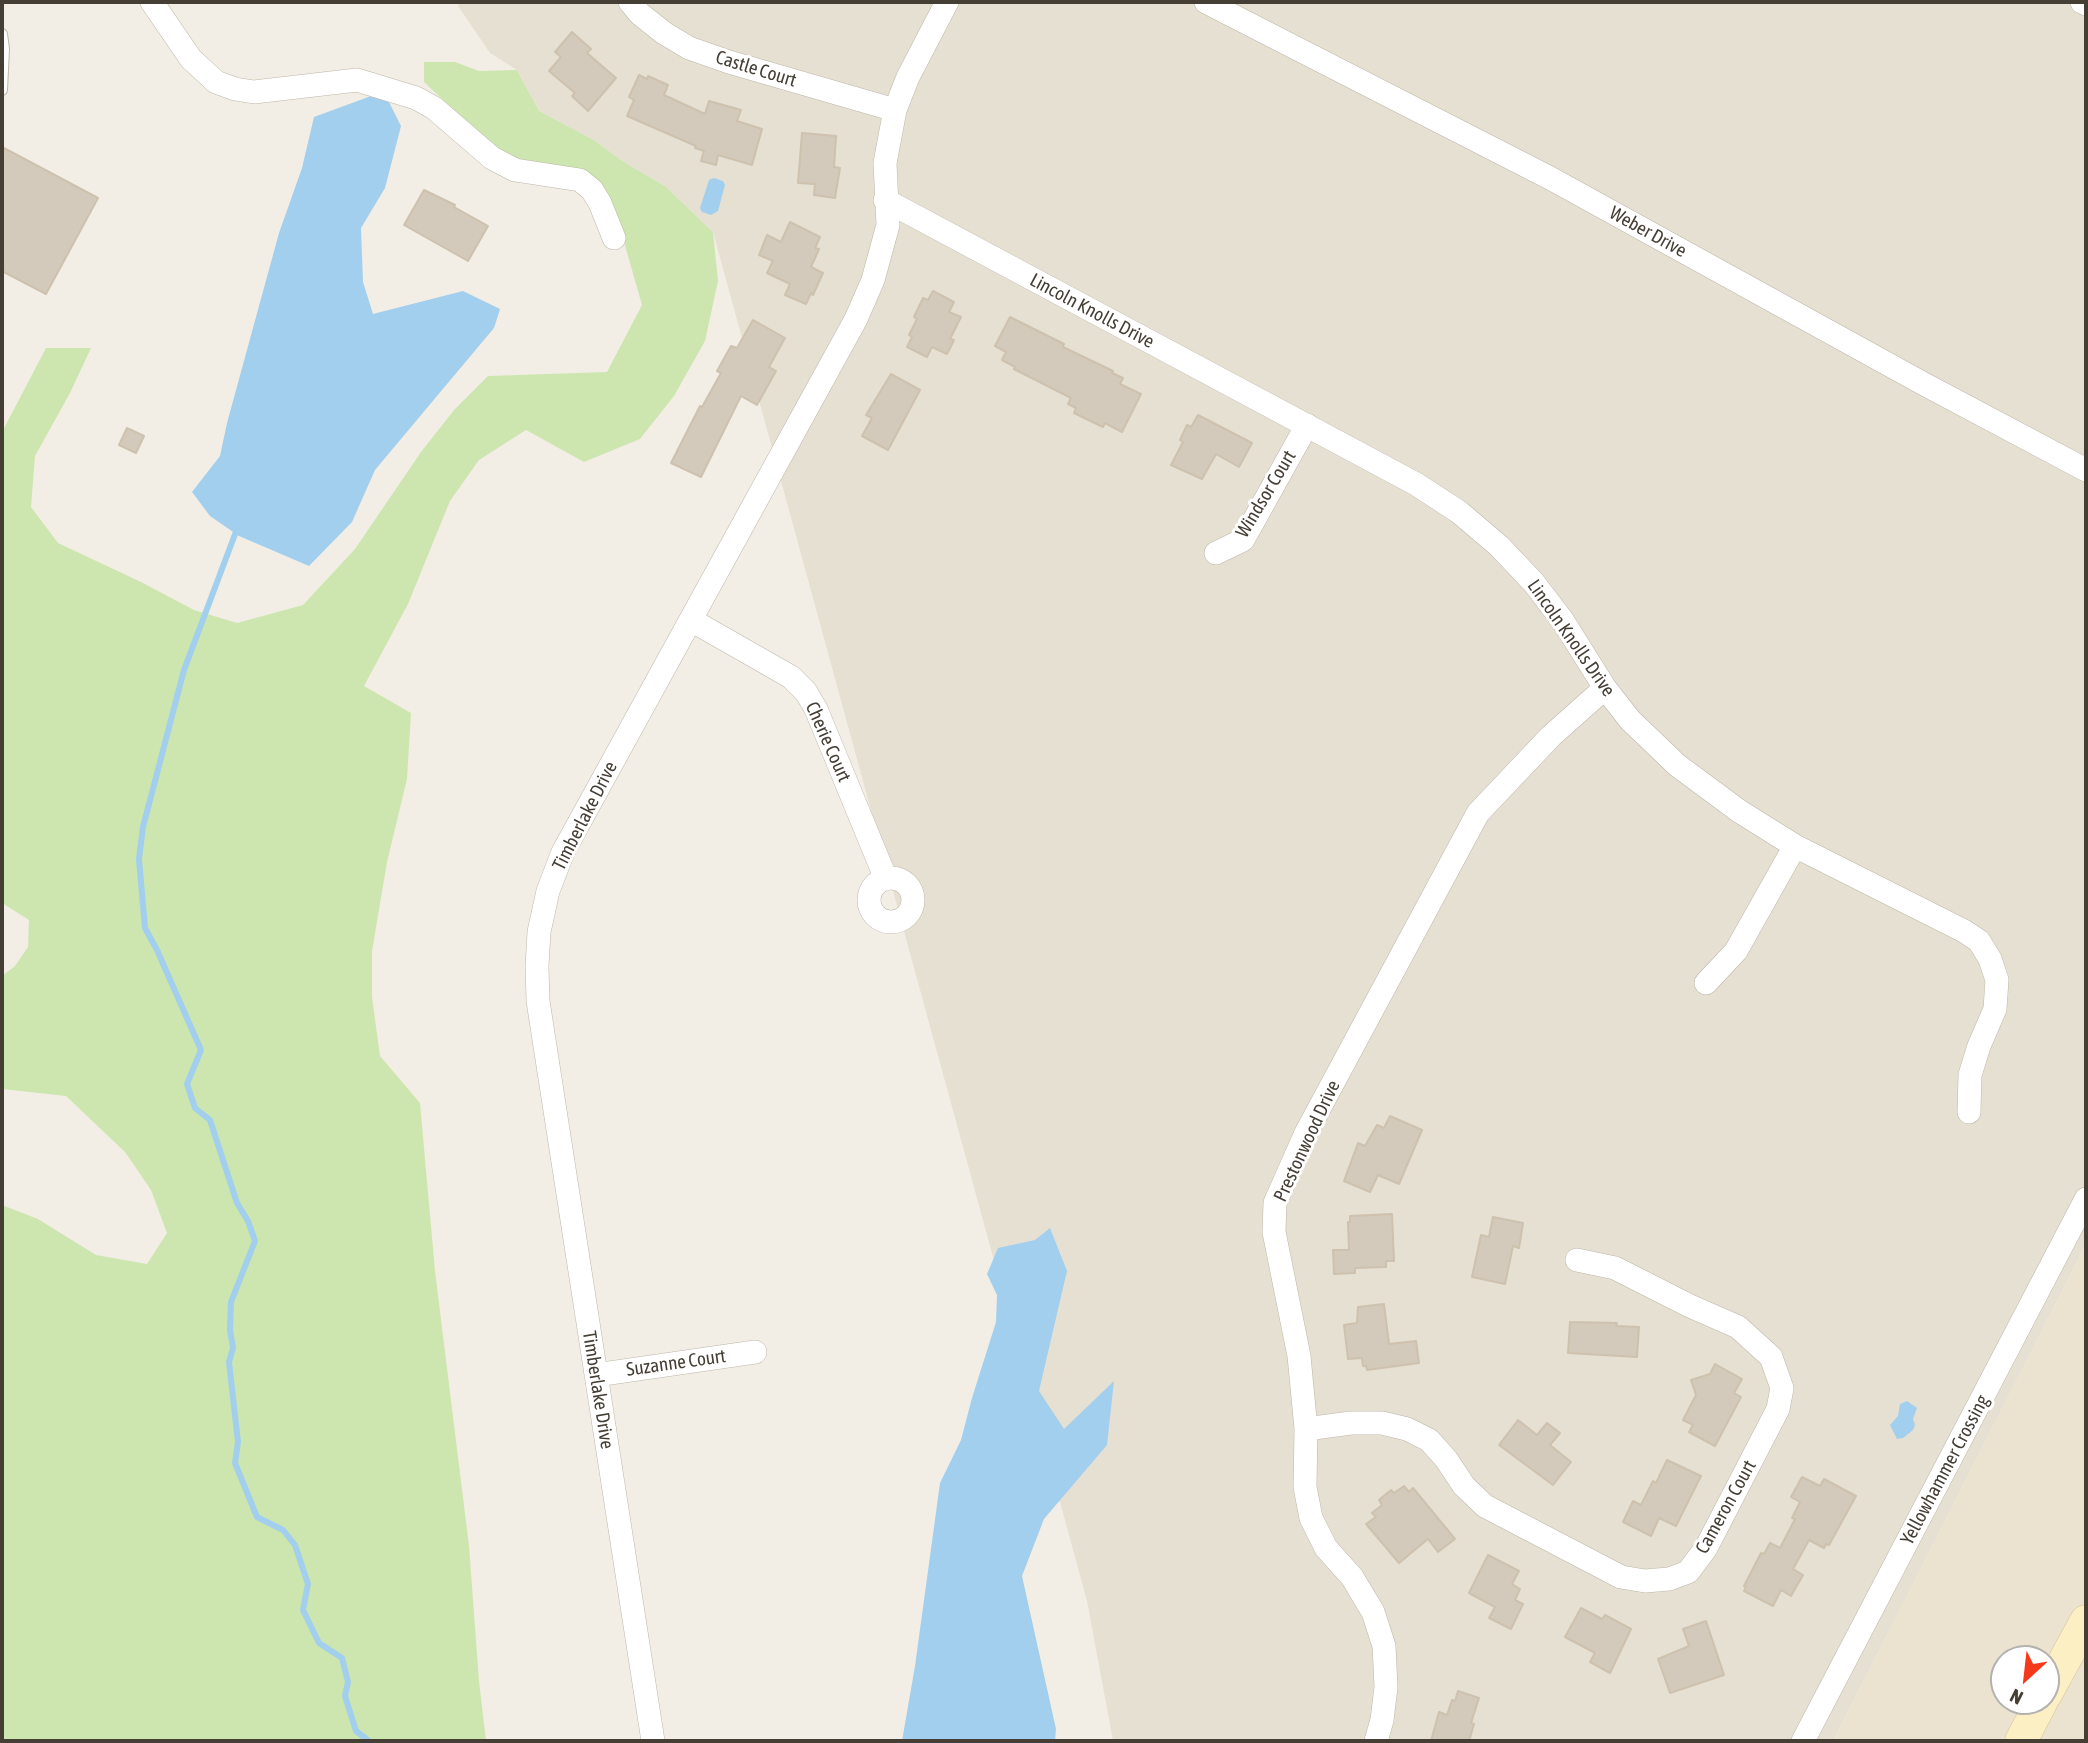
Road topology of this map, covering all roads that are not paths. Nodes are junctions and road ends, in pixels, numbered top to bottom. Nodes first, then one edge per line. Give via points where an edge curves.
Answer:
1 (152, 2) edge
2 (630, 2) edge
3 (947, 2) edge
4 (1206, 2) edge
5 (2, 34) edge
6 (2, 90) edge
7 (895, 110) junction
8 (885, 200) junction
9 (614, 238) dead end
10 (1307, 425) junction
11 (2086, 470) edge
12 (1216, 553) dead end
13 (691, 620) junction
14 (1605, 688) junction
15 (1795, 846) junction
16 (886, 879) dead end
17 (1706, 983) dead end
18 (1969, 1112) dead end
19 (2086, 1199) edge
20 (1577, 1260) dead end
21 (755, 1352) dead end
22 (596, 1375) junction
23 (1306, 1429) junction
24 (2086, 1621) edge
25 (2060, 1668) edge
26 (2035, 1715) edge
27 (653, 1741) edge
28 (1376, 1741) edge
29 (1803, 1741) edge
30 (2021, 1741) edge

1 - 9 street via 191,59 216,82 254,92 357,80 415,99 434,108 492,158 515,170 580,180 600,203
2 - 7 street, Castle Court via 664,33 689,48
3 - 7 street, Timberlake Drive
4 - 11 street, Weber Drive via 1550,178
5 - 6 lane
7 - 8 street, Timberlake Drive via 885,163
8 - 10 street, Lincoln Knolls Drive
8 - 13 street, Timberlake Drive via 888,225 873,280 856,319
10 - 12 street, Windsor Court via 1242,540
10 - 14 street, Lincoln Knolls Drive via 1416,484 1499,545 1563,621
13 - 16 street, Cherie Court via 791,677 806,692
13 - 22 street, Timberlake Drive via 563,852 548,891 540,932 538,1001
14 - 15 street, Lincoln Knolls Drive via 1630,720 1677,765
14 - 23 street, Prestonwood Drive via 1551,736 1478,813 1306,1133 1275,1203 1275,1232
15 - 17 street via 1736,951
15 - 18 street, Lincoln Knolls Drive via 1979,942 1997,980 1995,1009 1970,1075
19 - 29 street, Yellowhammer Crossing
20 - 23 street, Cameron Court via 1615,1268 1738,1327 1771,1357 1782,1388 1779,1409 1706,1548 1688,1572 1645,1581 1620,1577 1485,1506 1429,1440 1407,1429 1351,1423
21 - 22 street, Suzanne Court
22 - 27 street, Timberlake Drive
23 - 28 street, Prestonwood Drive via 1305,1487 1311,1518 1326,1548 1352,1577 1373,1612 1384,1646 1386,1687
24 - 25 main road
26 - 30 main road

